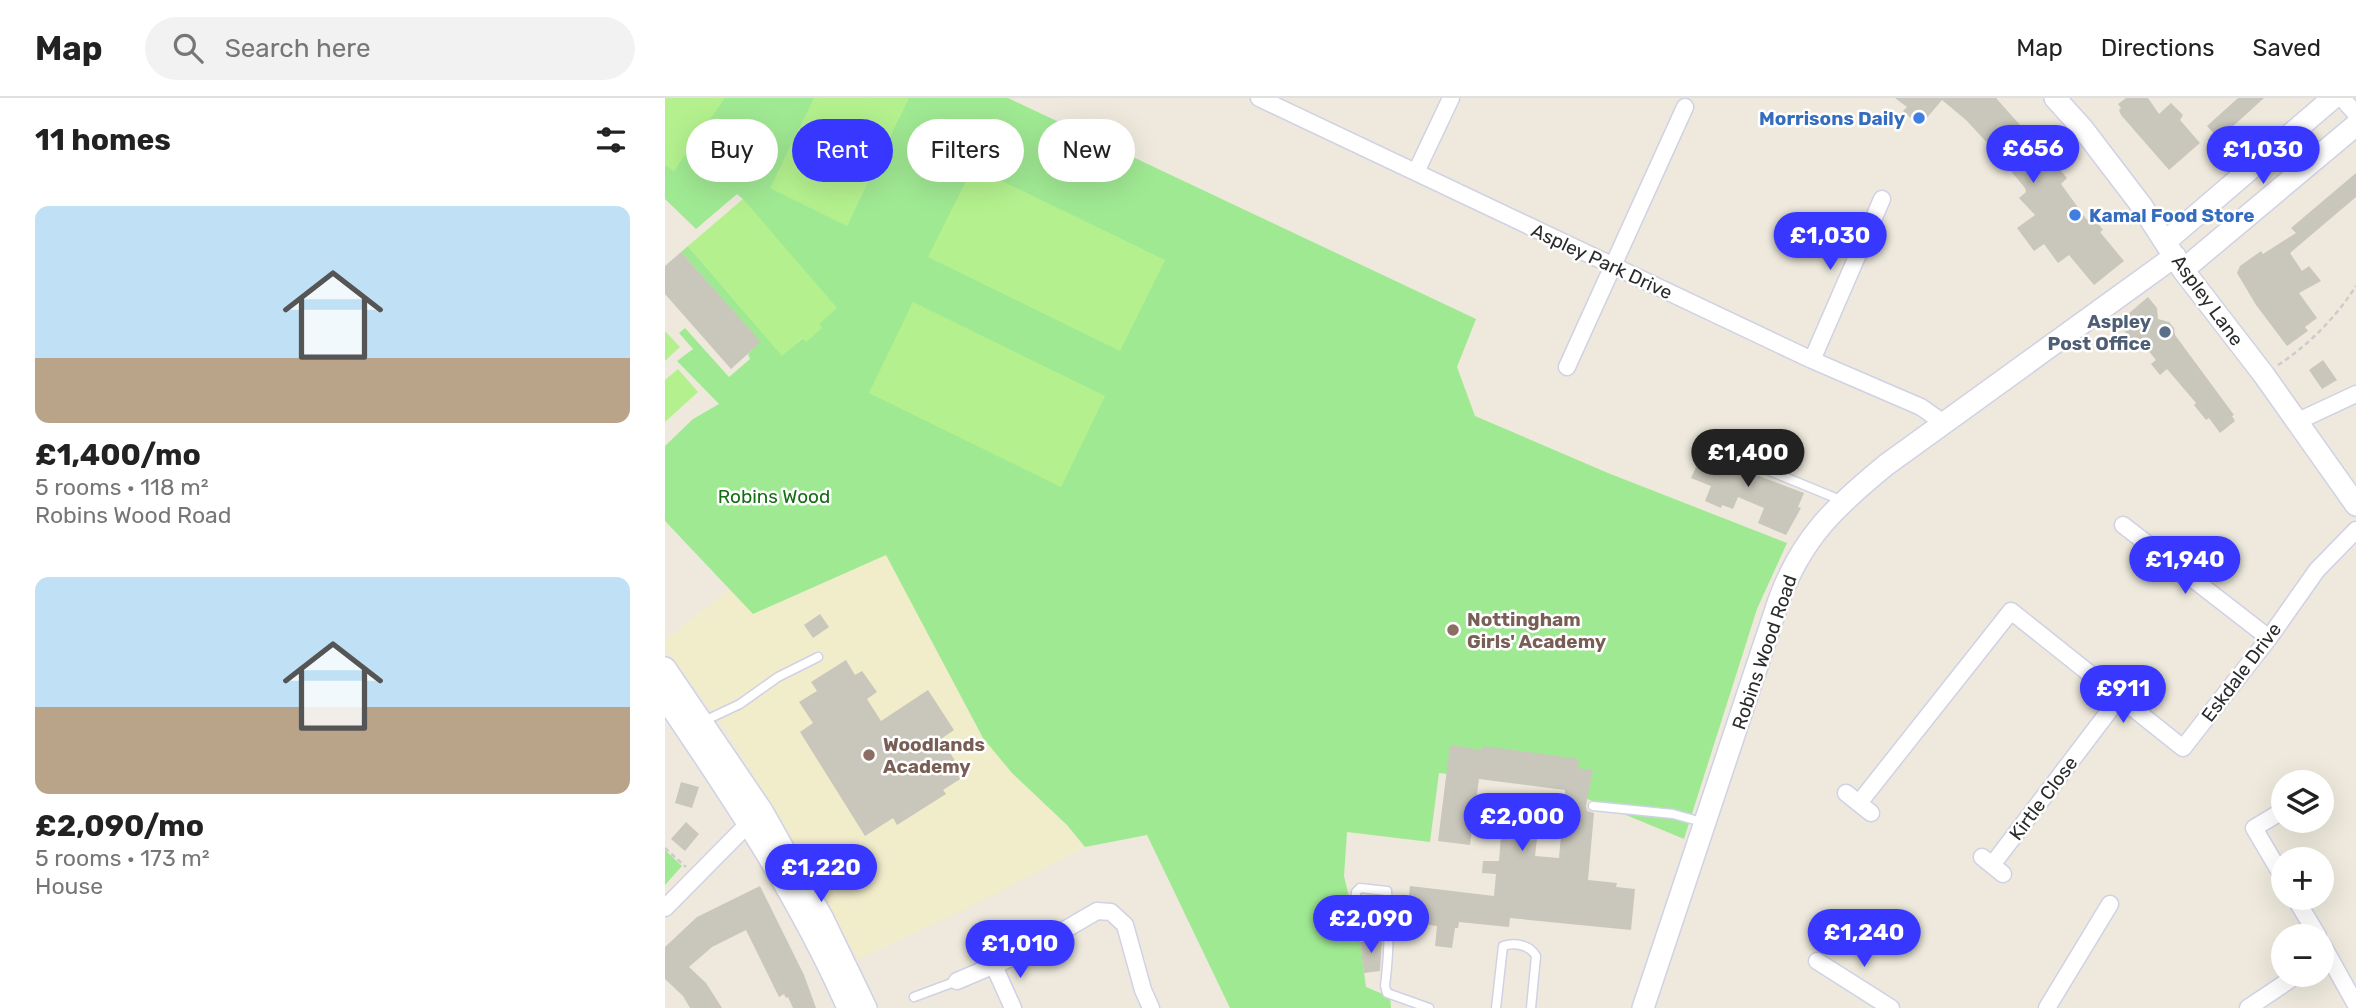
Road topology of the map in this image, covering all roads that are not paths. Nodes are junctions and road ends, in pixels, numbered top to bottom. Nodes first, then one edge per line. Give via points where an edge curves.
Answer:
1 (1259, 98) edge
2 (1451, 98) edge
3 (2055, 98) edge
4 (2333, 98) edge
5 (2342, 98) edge
6 (1685, 107) dead end
7 (2356, 114) edge
8 (2356, 125) edge
9 (1416, 172) junction
10 (1882, 199) dead end
11 (2174, 256) junction
12 (1612, 266) junction
13 (1812, 360) junction
14 (1567, 367) dead end
15 (2356, 394) edge
16 (2296, 422) junction
17 (1941, 427) junction
18 (1765, 469) dead end
19 (1843, 501) junction
20 (2356, 505) edge
21 (2123, 525) dead end
22 (2356, 530) edge
23 (2269, 638) junction
24 (818, 657) dead end
25 (665, 668) edge
26 (665, 698) edge
27 (2119, 698) junction
28 (702, 722) junction
29 (1846, 793) dead end
30 (1594, 806) dead end
31 (756, 817) junction
32 (2271, 818) edge
33 (1705, 823) junction
34 (2271, 858) edge
35 (1992, 865) dead end
36 (2110, 904) dead end
37 (665, 908) edge
38 (1389, 912) junction
39 (1817, 961) dead end
40 (994, 966) junction
41 (2334, 969) edge
42 (957, 981) joint
43 (2279, 987) edge
44 (914, 997) dead end
45 (2356, 1005) edge
46 (848, 1008) edge
47 (866, 1008) edge
48 (1013, 1008) edge
49 (1151, 1008) edge
50 (1429, 1008) edge
51 (1496, 1008) edge
52 (1531, 1008) edge
53 (1643, 1008) edge
54 (1891, 1008) edge
55 (2047, 1008) edge
56 (2248, 1008) edge

1 - 9 street, Aspley Park Drive
2 - 9 street
3 - 11 street, Aspley Lane via 2099,149
4 - 11 street
5 - 7 street
6 - 12 street
8 - 11 street
9 - 12 street, Aspley Park Drive
10 - 13 street
11 - 16 street, Aspley Lane
11 - 17 street, Robins Wood Road
12 - 13 street, Aspley Park Drive
12 - 14 street
13 - 17 street, Aspley Park Drive via 1921,407 1938,419
15 - 16 street
16 - 20 street, Aspley Lane
17 - 19 street, Robins Wood Road
18 - 19 lane
19 - 33 street, Robins Wood Road via 1821,524 1787,579
21 - 23 street
22 - 23 street, Eskdale Drive via 2317,570
23 - 27 street, Eskdale Drive via 2183,748
24 - 28 lane
25 - 28 street
26 - 31 street
27 - 29 street, Eskdale Drive via 2011,611 1865,808
27 - 35 street, Kirtle Close
28 - 31 street
30 - 33 lane via 1673,814
31 - 37 street
31 - 46 street
31 - 47 street via 823,919
32 - 34 street via 2253,828
33 - 53 street, Robins Wood Road
36 - 55 street
38 - 38 lane via 1387,891 1360,888 1356,892 1358,909
38 - 50 lane via 1387,993
39 - 54 street
40 - 42 street
40 - 48 street
40 - 49 street via 1097,911 1111,912 1125,925
41 - 45 street
42 - 44 lane
43 - 56 street
51 - 52 lane via 1503,946 1510,944 1528,947 1536,957

